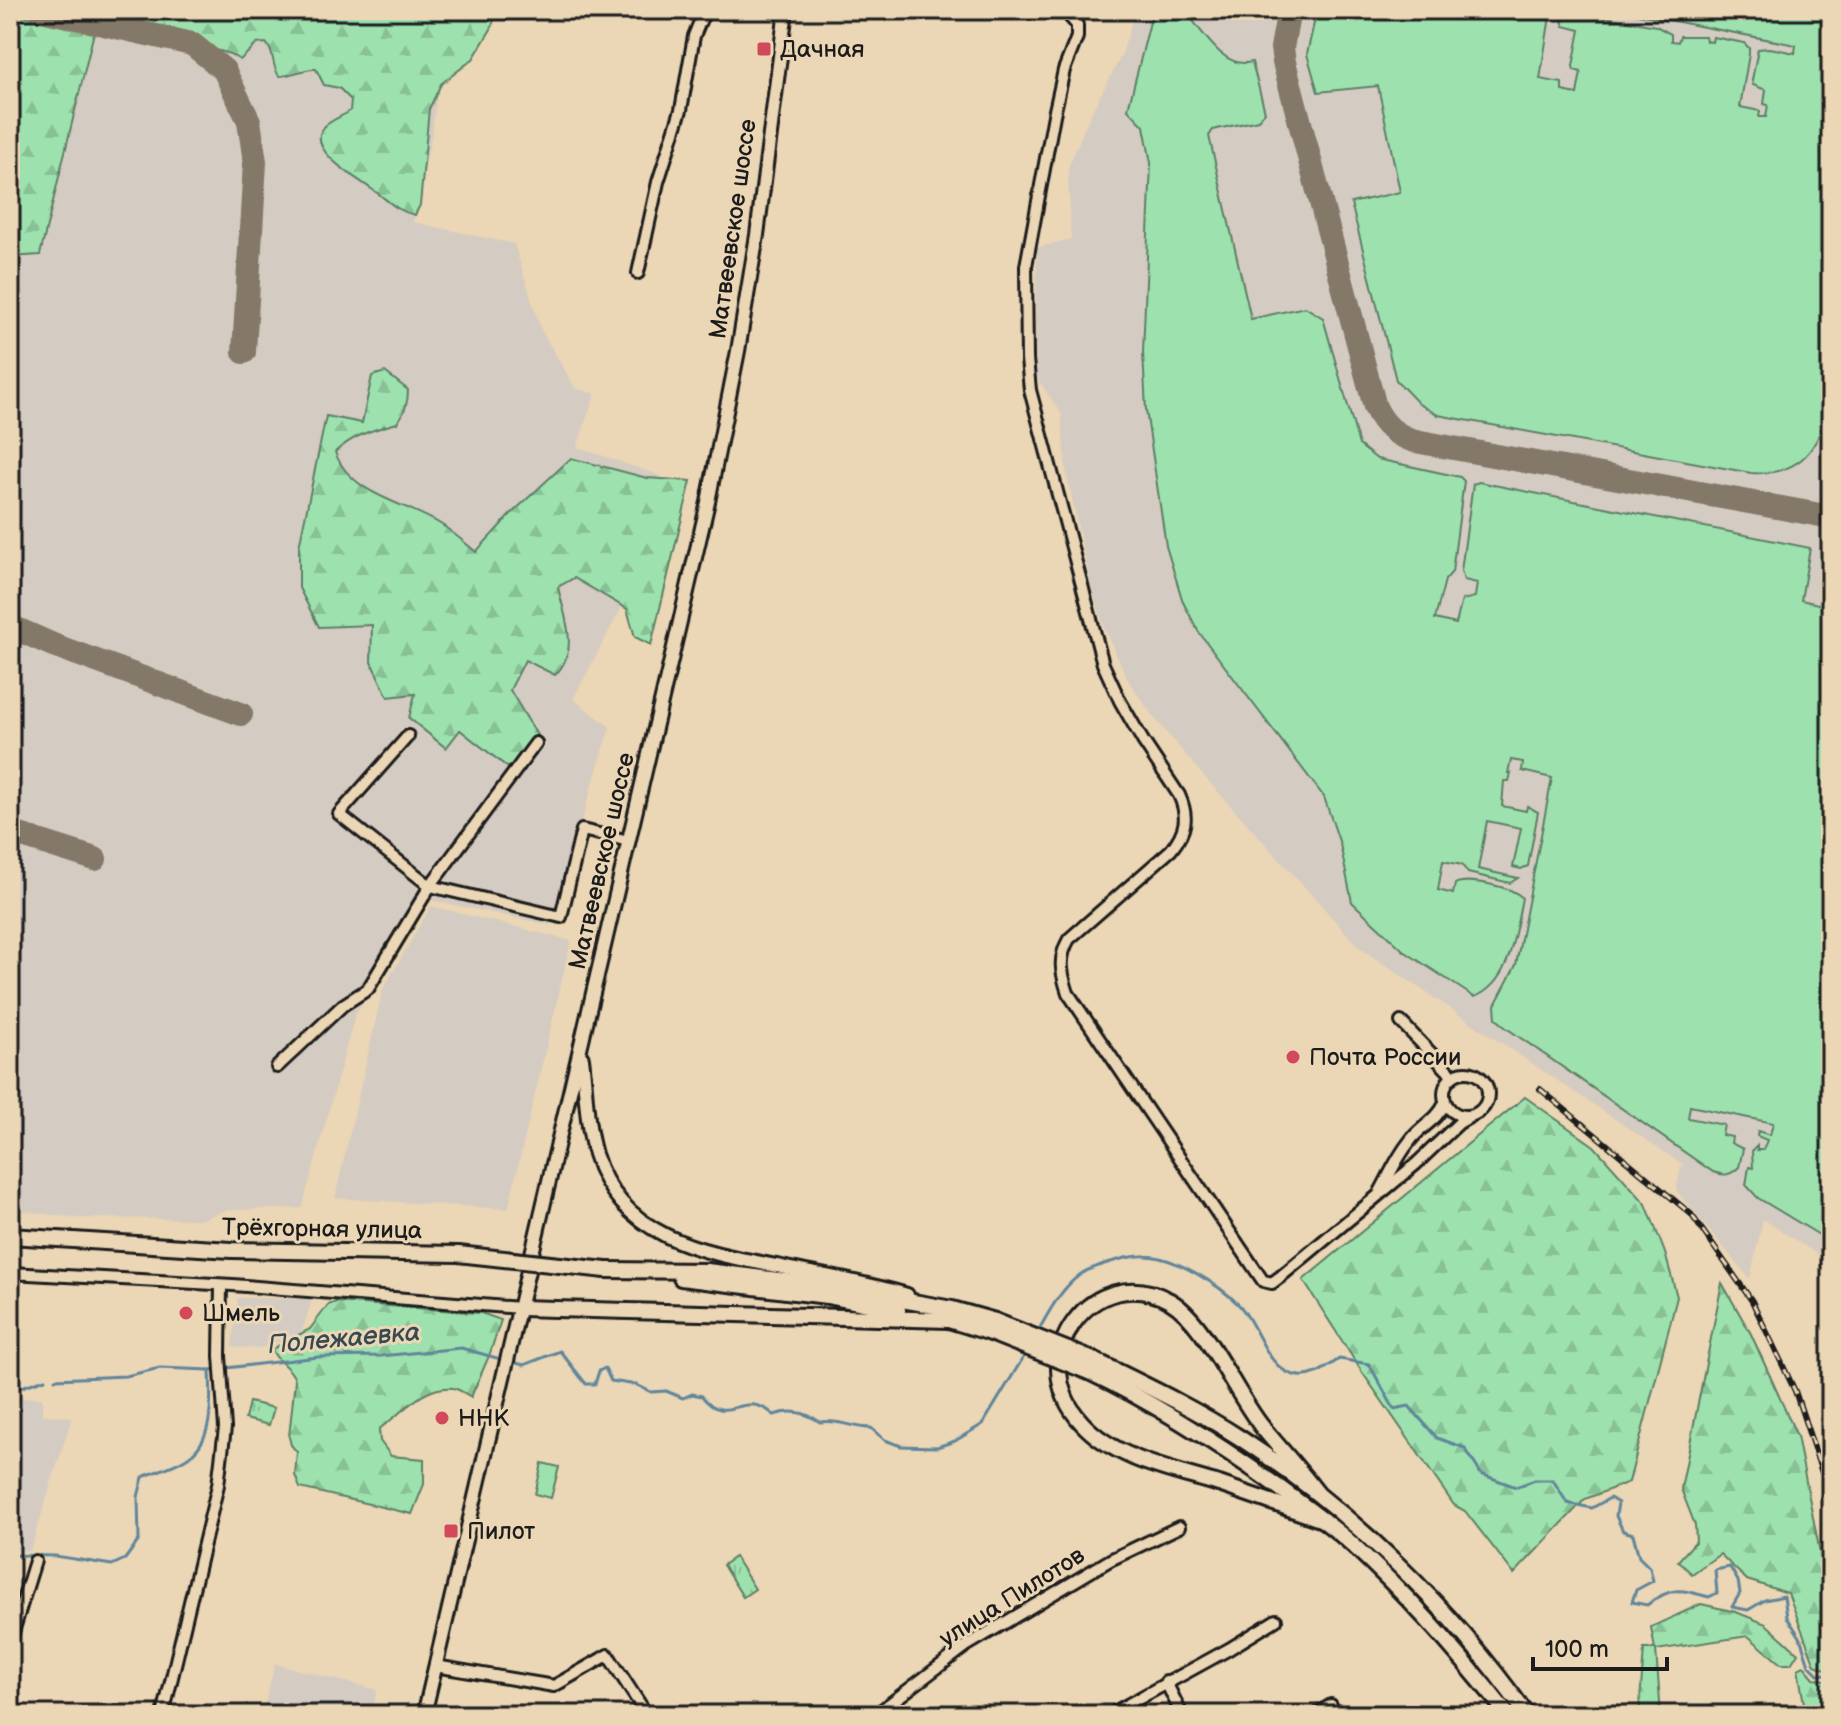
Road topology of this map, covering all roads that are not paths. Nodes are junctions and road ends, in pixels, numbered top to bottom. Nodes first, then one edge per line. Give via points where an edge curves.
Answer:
1 (707, 10) edge
2 (786, 10) edge
3 (1064, 10) edge
4 (638, 273) dead end
5 (408, 736) dead end
6 (536, 743) dead end
7 (629, 841) junction
8 (430, 886) junction
9 (1401, 1022) dead end
10 (581, 1047) junction
11 (277, 1067) dead end
12 (1453, 1076) junction
13 (1445, 1103) junction
14 (1471, 1116) junction
15 (1377, 1197) junction
16 (10, 1236) edge
17 (10, 1273) edge
18 (221, 1285) junction
19 (520, 1308) junction
20 (950, 1314) junction
21 (1093, 1366) junction
22 (1317, 1493) junction
23 (1323, 1520) junction
24 (1179, 1527) dead end
25 (35, 1561) dead end
26 (1276, 1620) dead end
27 (10, 1642) edge
28 (435, 1666) junction
29 (1166, 1682) junction
30 (1504, 1682) junction
31 (1331, 1705) dead end
32 (163, 1715) edge
33 (424, 1715) edge
34 (647, 1715) edge
35 (875, 1715) edge
36 (1109, 1715) edge
37 (1182, 1715) edge
38 (1315, 1715) edge
39 (1508, 1715) edge
40 (1527, 1715) edge
41 (1534, 1715) edge

1 - 4 street via 694,36 681,110
2 - 7 main road, Матвеевское шоссе via 738,351
3 - 15 street via 1077,25 1077,37 1064,70 1026,266 1030,390 1103,664 1143,741 1179,795 1186,824 1171,850 1069,939 1062,951 1063,977 1068,993 1263,1281 1272,1283
5 - 8 street via 339,814
6 - 8 street
7 - 8 street via 582,830 561,917
7 - 10 main road, Матвеевское шоссе
8 - 11 street via 368,989 343,1005
9 - 12 street
10 - 19 main road, Матвеевское шоссе
10 - 20 main road via 595,1154 616,1194 649,1227 690,1247 873,1285
12 - 13 street via 1444,1088
12 - 14 street via 1474,1073 1488,1088 1484,1108
13 - 14 street via 1456,1114
13 - 15 street via 1439,1117 1412,1137
14 - 15 street
16 - 20 highway, Трёхгорная улица, bridge via 231,1250 458,1254 606,1270 707,1271 825,1286
17 - 18 street
18 - 19 street
18 - 32 street via 225,1428 218,1485
19 - 20 highway
19 - 28 main road, Матвеевское шоссе
20 - 21 highway, bridge
21 - 22 highway via 1188,1407
21 - 23 highway via 1239,1458
22 - 23 highway via 1252,1414 1197,1327 1171,1302 1132,1291 1110,1296 1092,1304 1069,1328 1058,1358 1060,1388 1082,1423 1101,1440 1155,1464
22 - 30 highway via 1439,1606
23 - 39 highway via 1411,1602
24 - 35 street, улица Пилотов via 1110,1560 966,1646
25 - 27 street
26 - 29 street
28 - 33 main road, Матвеевское шоссе
28 - 34 street via 554,1686 608,1655
29 - 36 street
29 - 37 street
30 - 40 highway
30 - 41 highway
31 - 38 street

